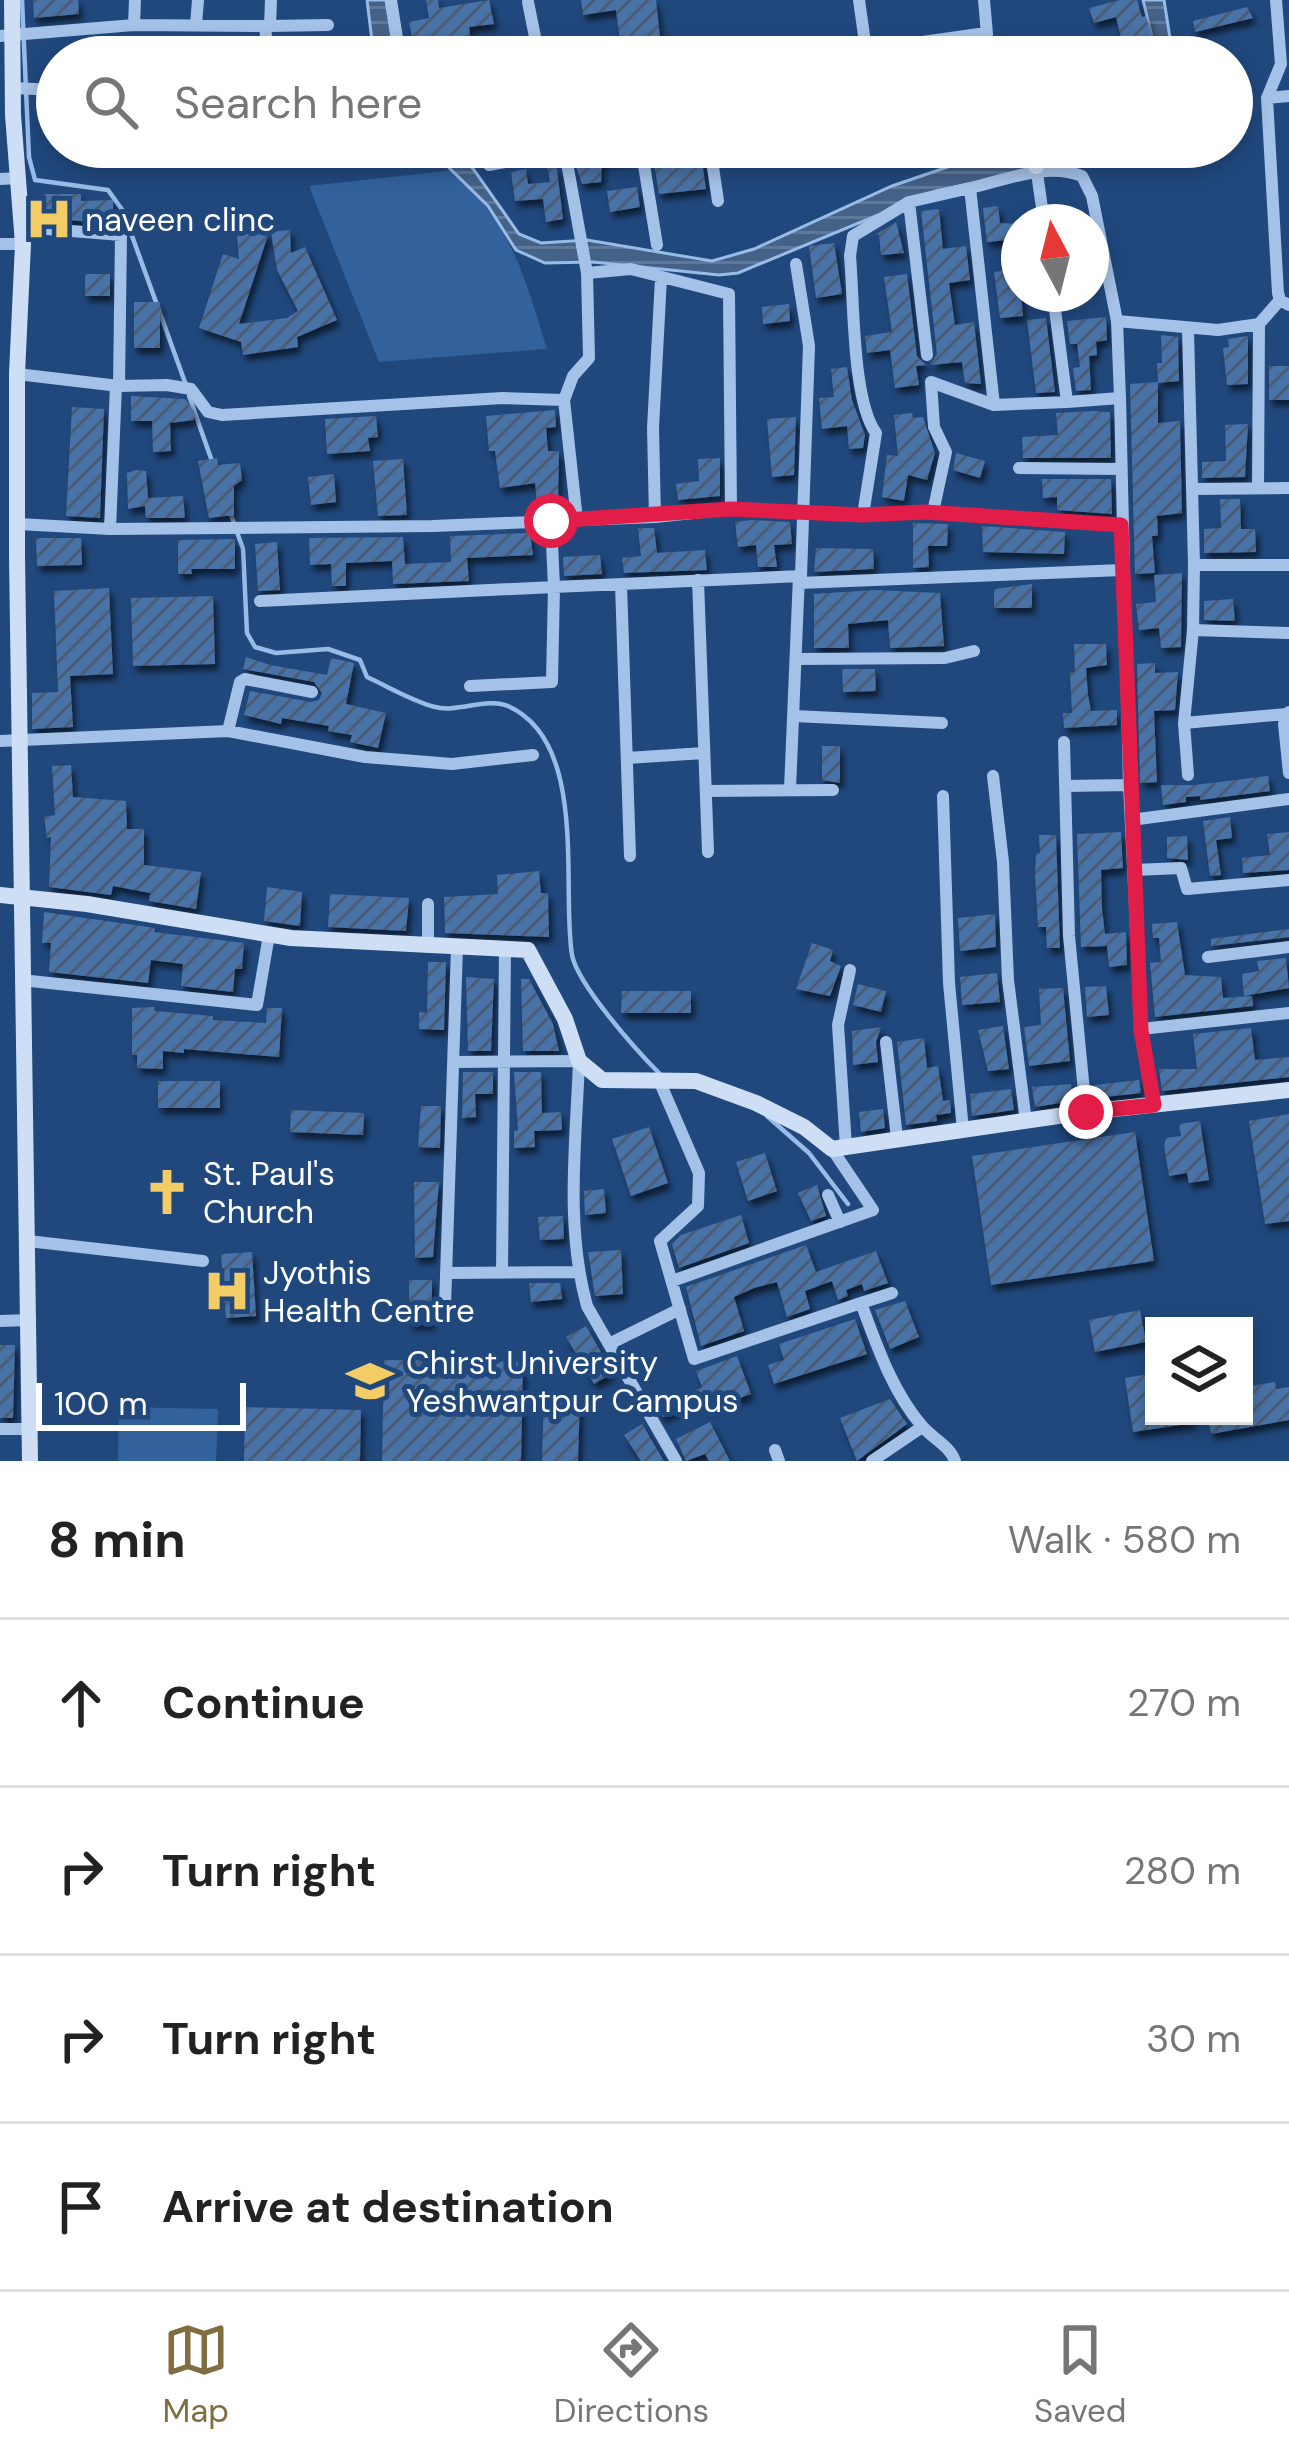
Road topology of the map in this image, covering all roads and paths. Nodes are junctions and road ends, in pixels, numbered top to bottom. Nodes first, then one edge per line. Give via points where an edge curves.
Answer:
1 (12, 0) edge
2 (135, 0) edge
3 (198, 0) edge
4 (271, 0) edge
5 (391, 0) edge
6 (544, 0) edge
7 (859, 0) edge
8 (984, 0) edge
9 (1276, 0) edge
10 (526, 1) edge
11 (134, 25) junction
12 (196, 25) junction
13 (328, 25) dead end
14 (268, 26) junction
15 (986, 33) junction
16 (6, 36) edge
17 (268, 36) edge
18 (397, 36) edge
19 (534, 36) edge
20 (864, 36) edge
21 (969, 36) edge
22 (986, 36) edge
23 (13, 88) junction
24 (36, 89) edge
25 (1289, 96) edge
26 (1267, 98) junction
27 (6, 116) edge
28 (569, 168) edge
29 (644, 168) edge
30 (713, 168) edge
31 (1037, 169) junction
32 (9, 178) edge
33 (970, 188) junction
34 (718, 201) dead end
35 (909, 202) junction
36 (1042, 204) edge
37 (23, 236) junction
38 (0, 244) edge
39 (657, 245) dead end
40 (585, 261) junction
41 (796, 264) dead end
42 (661, 278) junction
43 (1285, 303) edge
44 (1056, 312) edge
45 (1117, 321) junction
46 (1259, 324) junction
47 (1188, 330) junction
48 (9, 344) edge
49 (928, 356) dead end
50 (17, 374) junction
51 (118, 385) junction
52 (1120, 398) junction
53 (564, 400) junction
54 (1067, 402) junction
55 (994, 405) junction
56 (9, 407) edge
57 (1019, 468) dead end
58 (1120, 469) junction
59 (1258, 488) junction
60 (1289, 488) edge
61 (1192, 489) junction
62 (9, 498) edge
63 (731, 509) junction
64 (805, 511) junction
65 (933, 512) junction
66 (862, 515) junction
67 (655, 517) junction
68 (577, 520) junction
69 (551, 521) junction
70 (18, 524) junction
71 (1121, 525) junction
72 (110, 529) junction
73 (9, 557) edge
74 (1194, 565) junction
75 (1289, 566) edge
76 (1122, 570) junction
77 (799, 579) junction
78 (698, 580) junction
79 (621, 584) junction
80 (554, 587) junction
81 (260, 601) dead end
82 (1193, 630) junction
83 (1289, 633) edge
84 (974, 651) dead end
85 (797, 659) junction
86 (470, 686) dead end
87 (312, 692) dead end
88 (1287, 713) edge
89 (794, 716) junction
90 (942, 723) dead end
91 (1184, 723) junction
92 (228, 730) junction
93 (10, 741) edge
94 (1064, 742) dead end
95 (704, 753) junction
96 (533, 755) dead end
97 (627, 758) junction
98 (1289, 773) edge
99 (993, 776) dead end
100 (1188, 776) dead end
101 (1129, 785) junction
102 (1065, 786) junction
103 (790, 789) junction
104 (833, 790) dead end
105 (706, 791) junction
106 (943, 796) dead end
107 (1289, 800) edge
108 (1130, 820) junction
109 (708, 852) dead end
110 (630, 856) dead end
111 (1134, 870) junction
112 (1289, 880) edge
113 (0, 895) edge
114 (20, 896) junction
115 (428, 904) dead end
116 (269, 935) junction
117 (428, 947) junction
118 (457, 947) junction
119 (1289, 947) edge
120 (505, 948) junction
121 (1208, 957) dead end
122 (850, 970) dead end
123 (21, 980) junction
124 (1289, 1013) edge
125 (1141, 1030) junction
126 (886, 1042) dead end
127 (579, 1061) junction
128 (453, 1062) junction
129 (503, 1062) junction
130 (658, 1078) junction
131 (1289, 1090) edge
132 (1154, 1105) junction
133 (1086, 1112) junction
134 (1027, 1122) junction
135 (963, 1130) junction
136 (897, 1138) junction
137 (839, 1148) junction
138 (828, 1196) dead end
139 (841, 1222) junction
140 (28, 1241) junction
141 (203, 1261) dead end
142 (578, 1272) junction
143 (446, 1273) junction
144 (502, 1274) junction
145 (672, 1281) junction
146 (892, 1293) dead end
147 (861, 1303) junction
148 (445, 1306) dead end
149 (680, 1310) junction
150 (30, 1320) junction
151 (0, 1321) edge
152 (609, 1344) junction
153 (922, 1427) junction
154 (0, 1429) edge
155 (31, 1429) junction
156 (30, 1461) edge
157 (676, 1461) edge
158 (872, 1461) edge
159 (955, 1461) edge

1 - 16 main road
2 - 11 street
3 - 12 street
4 - 14 street
5 - 18 street
6 - 10 street
7 - 20 street
8 - 15 street
9 - 26 street via 1281,64
10 - 19 street
11 - 12 street
11 - 16 street
12 - 14 street
13 - 14 street
14 - 17 street
15 - 21 street
15 - 22 street
16 - 23 main road
23 - 24 street
23 - 27 main road
25 - 26 street
26 - 43 street
27 - 32 main road
28 - 40 street
29 - 39 street
30 - 34 street
31 - 33 street
31 - 36 street
31 - 45 street via 1075,172 1087,184
32 - 37 main road
33 - 35 street
33 - 55 street
35 - 49 street
35 - 66 street via 853,236 861,390 876,434
37 - 38 street
37 - 48 main road
37 - 51 street via 121,235
40 - 42 street
40 - 53 street via 589,358
41 - 64 street via 809,346
42 - 63 street via 729,294
42 - 67 street
43 - 46 street
44 - 54 street
45 - 47 street
45 - 52 street
46 - 47 street
46 - 59 street
47 - 61 street
48 - 50 main road
50 - 51 street
50 - 56 main road
51 - 53 street via 191,389 208,412 222,416
51 - 72 street
52 - 54 street
52 - 58 street
53 - 68 street
54 - 55 street
55 - 65 street via 931,382 934,427 946,452
56 - 62 main road
57 - 58 street
58 - 71 street
59 - 60 street
59 - 61 street
61 - 74 street
62 - 70 main road
63 - 64 street
63 - 67 street
64 - 66 street
64 - 77 street
65 - 66 street
65 - 71 street
67 - 68 street
68 - 69 street
69 - 72 street
69 - 80 street
70 - 72 street
70 - 73 main road
71 - 76 street
73 - 93 main road
74 - 75 street
74 - 82 street
76 - 77 street
76 - 101 street
77 - 78 street
77 - 85 street
78 - 79 street
78 - 95 street
79 - 80 street
79 - 97 street
80 - 81 street
80 - 86 street via 553,682
82 - 83 street
82 - 91 street
84 - 85 street
85 - 89 street
87 - 92 street via 245,679
88 - 91 street
88 - 98 street
89 - 90 street
89 - 103 street
91 - 100 street
92 - 93 street
92 - 96 street via 365,757 452,764
93 - 114 main road
94 - 102 street
95 - 97 street
95 - 105 street
97 - 110 street
99 - 134 street
101 - 102 street
101 - 108 street
102 - 133 street
103 - 104 street
103 - 105 street
105 - 109 street
106 - 135 street
107 - 108 street
108 - 111 street
111 - 112 street via 1181,868 1186,889
111 - 125 street
113 - 114 main road
114 - 116 main road
114 - 123 main road
115 - 117 street
116 - 117 main road
116 - 123 street via 257,1005
117 - 118 main road
118 - 120 main road
118 - 128 street
119 - 121 street
120 - 127 main road via 528,950
120 - 129 street
122 - 137 street via 838,1025
123 - 140 main road
124 - 125 street
125 - 132 street
126 - 136 street
127 - 129 street
127 - 130 main road via 602,1080
127 - 142 street via 572,1229
128 - 129 street
128 - 143 street
129 - 144 street
130 - 137 main road via 696,1081 757,1103
130 - 145 street via 699,1172 698,1206 660,1240
131 - 132 main road
132 - 133 main road
133 - 134 main road
134 - 135 main road
135 - 136 main road
136 - 137 main road
137 - 139 street via 873,1210
138 - 139 street
139 - 145 street
140 - 141 street
140 - 150 main road
142 - 144 street
142 - 152 street
143 - 144 street
143 - 148 street
145 - 149 street
146 - 147 street
147 - 149 street via 694,1359
147 - 153 street via 888,1375
149 - 152 street
150 - 151 street
150 - 155 main road
152 - 157 street
153 - 158 street
153 - 159 street
154 - 155 street
155 - 156 main road

